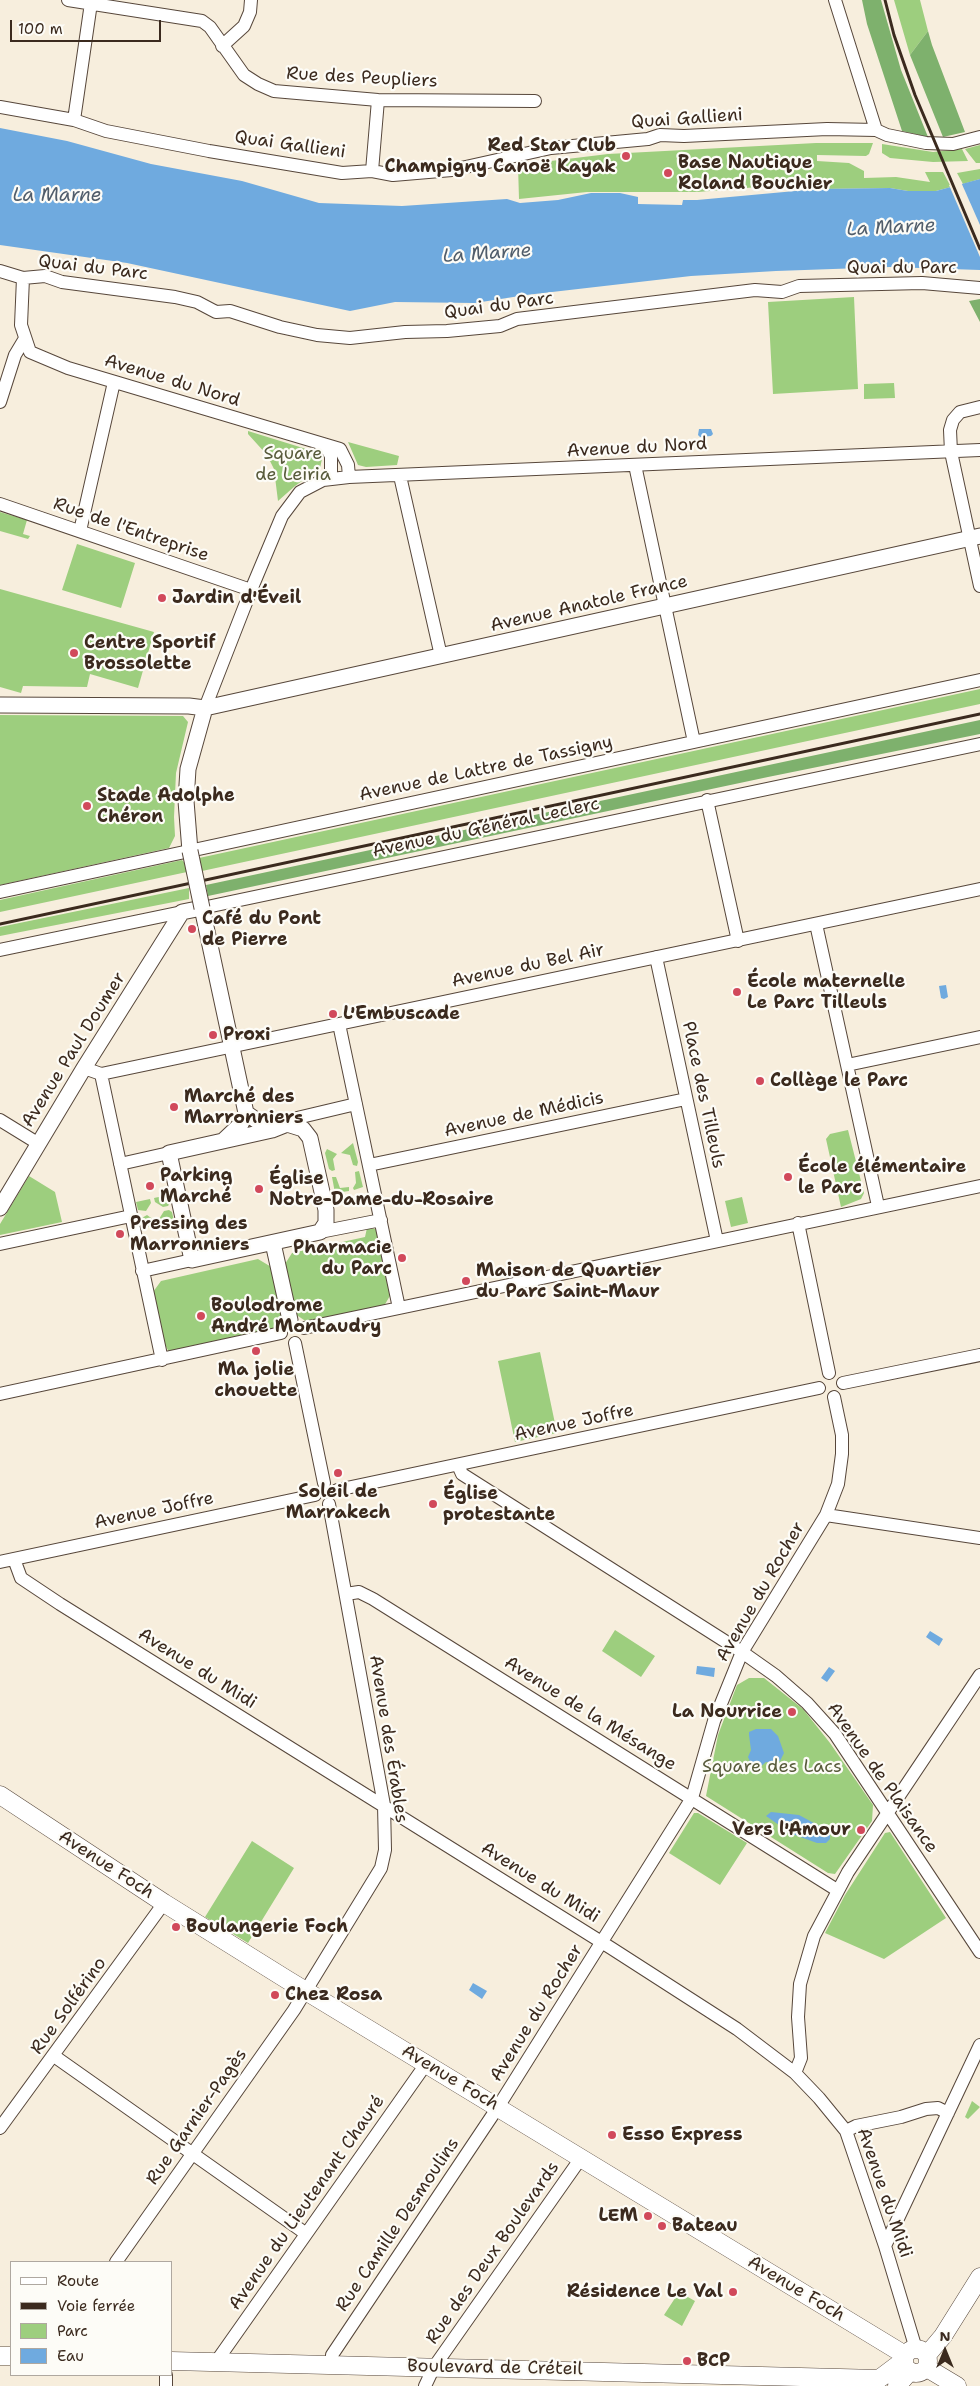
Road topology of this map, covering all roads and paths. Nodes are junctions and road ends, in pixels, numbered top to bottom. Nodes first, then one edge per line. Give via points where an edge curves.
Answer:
1 (68, 0) edge
2 (251, 0) edge
3 (835, 0) edge
4 (91, 3) junction
5 (149, 6) edge
6 (222, 46) junction
7 (378, 100) junction
8 (535, 101) dead end
9 (0, 107) edge
10 (74, 120) junction
11 (876, 130) junction
12 (980, 137) edge
13 (372, 171) junction
14 (0, 271) edge
15 (23, 278) junction
16 (980, 288) edge
17 (24, 340) junction
18 (114, 382) junction
19 (0, 402) edge
20 (980, 407) edge
21 (318, 442) junction
22 (980, 450) edge
23 (951, 452) junction
24 (635, 465) junction
25 (400, 476) junction
26 (349, 477) junction
27 (331, 478) junction
28 (0, 504) edge
29 (80, 531) junction
30 (975, 537) edge
31 (980, 586) edge
32 (251, 590) junction
33 (665, 606) junction
34 (441, 656) junction
35 (980, 680) edge
36 (0, 705) edge
37 (205, 708) junction
38 (694, 742) junction
39 (980, 744) edge
40 (707, 800) junction
41 (190, 851) junction
42 (980, 889) edge
43 (0, 892) edge
44 (202, 908) junction
45 (182, 912) junction
46 (816, 924) junction
47 (738, 941) junction
48 (0, 950) edge
49 (656, 957) junction
50 (338, 1024) junction
51 (980, 1037) edge
52 (232, 1046) junction
53 (847, 1065) junction
54 (84, 1068) junction
55 (101, 1074) junction
56 (686, 1099) junction
57 (356, 1104) junction
58 (246, 1113) junction
59 (0, 1120) edge
60 (285, 1125) junction
61 (223, 1142) junction
62 (39, 1144) junction
63 (169, 1153) junction
64 (120, 1164) junction
65 (369, 1165) junction
66 (980, 1186) edge
67 (878, 1206) junction
68 (0, 1208) edge
69 (130, 1216) junction
70 (381, 1220) junction
71 (798, 1223) junction
72 (320, 1232) junction
73 (717, 1241) junction
74 (273, 1243) junction
75 (0, 1244) edge
76 (192, 1260) junction
77 (142, 1271) junction
78 (399, 1308) junction
79 (290, 1320) junction
80 (304, 1328) junction
81 (281, 1333) junction
82 (294, 1343) junction
83 (980, 1355) edge
84 (162, 1360) junction
85 (829, 1373) junction
86 (843, 1383) junction
87 (818, 1388) junction
88 (0, 1394) edge
89 (834, 1397) junction
90 (458, 1466) junction
91 (324, 1483) junction
92 (337, 1490) junction
93 (316, 1495) junction
94 (329, 1504) junction
95 (826, 1515) junction
96 (980, 1538) edge
97 (14, 1559) junction
98 (0, 1562) edge
99 (346, 1594) junction
100 (742, 1652) junction
101 (980, 1675) edge
102 (692, 1798) junction
103 (2, 1799) edge
104 (384, 1805) junction
105 (888, 1812) junction
106 (837, 1890) junction
107 (164, 1903) junction
108 (602, 1942) junction
109 (980, 1952) edge
110 (306, 1991) junction
111 (980, 2045) edge
112 (54, 2056) junction
113 (426, 2064) junction
114 (795, 2073) junction
115 (498, 2107) junction
116 (948, 2113) junction
117 (0, 2128) edge
118 (846, 2131) junction
119 (192, 2153) junction
120 (581, 2158) junction
121 (306, 2233) junction
122 (885, 2246) junction
123 (117, 2261) edge
124 (980, 2277) edge
125 (915, 2360) junction
126 (172, 2361) edge
127 (216, 2362) junction
128 (332, 2365) junction
129 (434, 2367) junction
130 (887, 2384) edge
131 (426, 2386) edge
132 (957, 2386) edge

1 - 4 street, Rue des Peupliers
2 - 6 street via 244,26
3 - 11 street
4 - 5 street, Rue des Peupliers
4 - 10 street
5 - 6 street, Rue des Peupliers via 202,21
6 - 7 street, Rue des Peupliers via 244,75 274,91
7 - 8 street, Rue des Peupliers
7 - 13 street
9 - 10 street, Quai Gallieni
10 - 13 street, Quai Gallieni via 106,131 209,151 342,173
11 - 12 street, Quai Gallieni via 926,143 953,144
11 - 13 street, Quai Gallieni via 660,135 648,139 551,148 452,170 393,175
14 - 15 street, Quai du Parc
15 - 16 street, Quai du Parc via 45,276 62,282 175,297 198,302 216,312 230,311 280,327 350,338 500,326 517,319 755,290 782,292 799,286 922,283
15 - 17 street via 21,325
17 - 18 street, Avenue du Nord via 30,352
17 - 19 street via 15,355
18 - 21 street, Avenue du Nord
18 - 29 street
20 - 23 street via 960,412 953,420
21 - 26 street, Avenue du Nord via 340,449 348,465
21 - 27 street via 331,456
22 - 23 street, Avenue du Nord
23 - 24 street, Avenue du Nord
23 - 30 street
24 - 25 street, Avenue du Nord
24 - 33 street
25 - 26 street, Avenue du Nord
25 - 34 street
26 - 27 street
27 - 32 street via 300,492 289,504
28 - 29 street, Rue de l'Entreprise
29 - 32 street, Rue de l'Entreprise
30 - 31 street
30 - 33 street, Avenue Anatole France
32 - 37 street
33 - 34 street, Avenue Anatole France
33 - 38 street
34 - 37 street, Avenue Anatole France
35 - 38 street, Avenue de Lattre de Tassigny
36 - 37 street, Avenue Anatole France
37 - 41 street via 188,769 186,801
38 - 41 street, Avenue de Lattre de Tassigny
39 - 40 street, Avenue du Général Leclerc
40 - 44 street, Avenue du Général Leclerc
40 - 47 street
41 - 43 street, Avenue de Lattre de Tassigny
41 - 44 street, bridge
42 - 46 street, Avenue du Bel Air
44 - 45 street, Avenue du Général Leclerc
44 - 52 street
45 - 48 street, Avenue du Général Leclerc
45 - 54 street, Avenue Paul Doumer
46 - 47 street, Avenue du Bel Air
46 - 53 street
47 - 49 street, Avenue du Bel Air
49 - 50 street, Avenue du Bel Air
49 - 56 street, Place des Tilleuls
50 - 52 street, Avenue du Bel Air
50 - 57 street
51 - 53 street
52 - 55 street, Avenue du Bel Air
52 - 58 street
53 - 67 street
54 - 55 street
54 - 62 street, Avenue Paul Doumer
55 - 64 street
56 - 65 street, Avenue de Médicis
56 - 73 street, Place des Tilleuls
57 - 60 street via 296,1118
57 - 65 street
58 - 60 street via 256,1120
58 - 61 street via 241,1124
59 - 62 street
60 - 61 street
60 - 72 street via 304,1129 310,1138 326,1210 326,1223
61 - 63 street
62 - 68 street, Avenue Paul Doumer
63 - 64 street
63 - 76 street
64 - 69 street
65 - 70 street
66 - 67 street
67 - 71 street
69 - 75 street
69 - 77 street
70 - 72 street
70 - 78 street
71 - 73 street
71 - 85 street
72 - 74 street
73 - 78 street
74 - 76 street
74 - 79 street
76 - 77 street
77 - 84 street
78 - 80 street
79 - 80 street via 300,1322
79 - 81 street via 284,1323
80 - 82 street via 301,1339
81 - 82 street via 284,1340
81 - 84 street
82 - 91 street
83 - 86 street
84 - 88 street
85 - 86 street via 839,1376
85 - 87 street via 820,1380
86 - 89 street via 840,1394
87 - 89 street via 823,1395
87 - 90 street, Avenue Joffre
89 - 95 street, Avenue du Rocher via 842,1436 842,1454 838,1484
90 - 92 street, Avenue Joffre
90 - 100 street, Avenue de Plaisance via 462,1474
91 - 92 street via 332,1484
91 - 93 street via 318,1487
92 - 94 street via 335,1501
93 - 94 street via 322,1504
93 - 97 street, Avenue Joffre
94 - 99 street, Avenue des Érables
95 - 96 street
95 - 100 street, Avenue du Rocher
97 - 98 street, Avenue Joffre
97 - 104 street, Avenue du Midi via 21,1578 60,1604
99 - 102 street, Avenue de la Mésange via 360,1592 373,1599
99 - 104 street, Avenue des Érables
100 - 102 street, Avenue du Rocher via 714,1721
100 - 105 street, Avenue de Plaisance via 807,1703 835,1734
101 - 105 street
102 - 106 street, Avenue de la Mésange
102 - 108 street, Avenue du Rocher
103 - 107 main road, Avenue Foch
104 - 108 street, Avenue du Midi
104 - 110 street, Avenue des Érables via 385,1850 380,1868
105 - 106 street
105 - 109 street, Avenue de Plaisance
106 - 114 street via 814,1936 800,1984 801,2058
107 - 110 main road, Avenue Foch
107 - 112 street, Rue Solférino
108 - 114 street, Avenue du Midi via 737,2029
108 - 115 street, Avenue du Rocher
110 - 113 main road, Avenue Foch
110 - 119 street, Rue Garnier-Pagès
111 - 116 street
112 - 117 street, Rue Solférino
112 - 119 street
113 - 115 main road, Avenue Foch
113 - 121 street, Avenue du Lieutenant Chauré
114 - 118 street, Avenue du Midi
115 - 120 main road, Avenue Foch
115 - 128 street, Rue Camille Desmoulins via 332,2355
116 - 118 street via 938,2108 926,2109
116 - 122 street
118 - 122 street, Avenue du Midi
119 - 121 street
119 - 123 street, Rue Garnier-Pagès
120 - 125 main road, Avenue Foch
120 - 129 street, Rue des Deux Boulevards
121 - 127 street, Avenue du Lieutenant Chauré
122 - 125 street, Avenue du Midi
124 - 125 main road, Boulevard de Créteil via 943,2336
125 - 130 main road, Boulevard de Créteil
125 - 132 main road, Avenue Foch
126 - 127 main road, Boulevard de Créteil
127 - 128 main road, Boulevard de Créteil
128 - 129 main road, Boulevard de Créteil
129 - 130 main road, Boulevard de Créteil
129 - 131 street, Rue des Deux Boulevards

